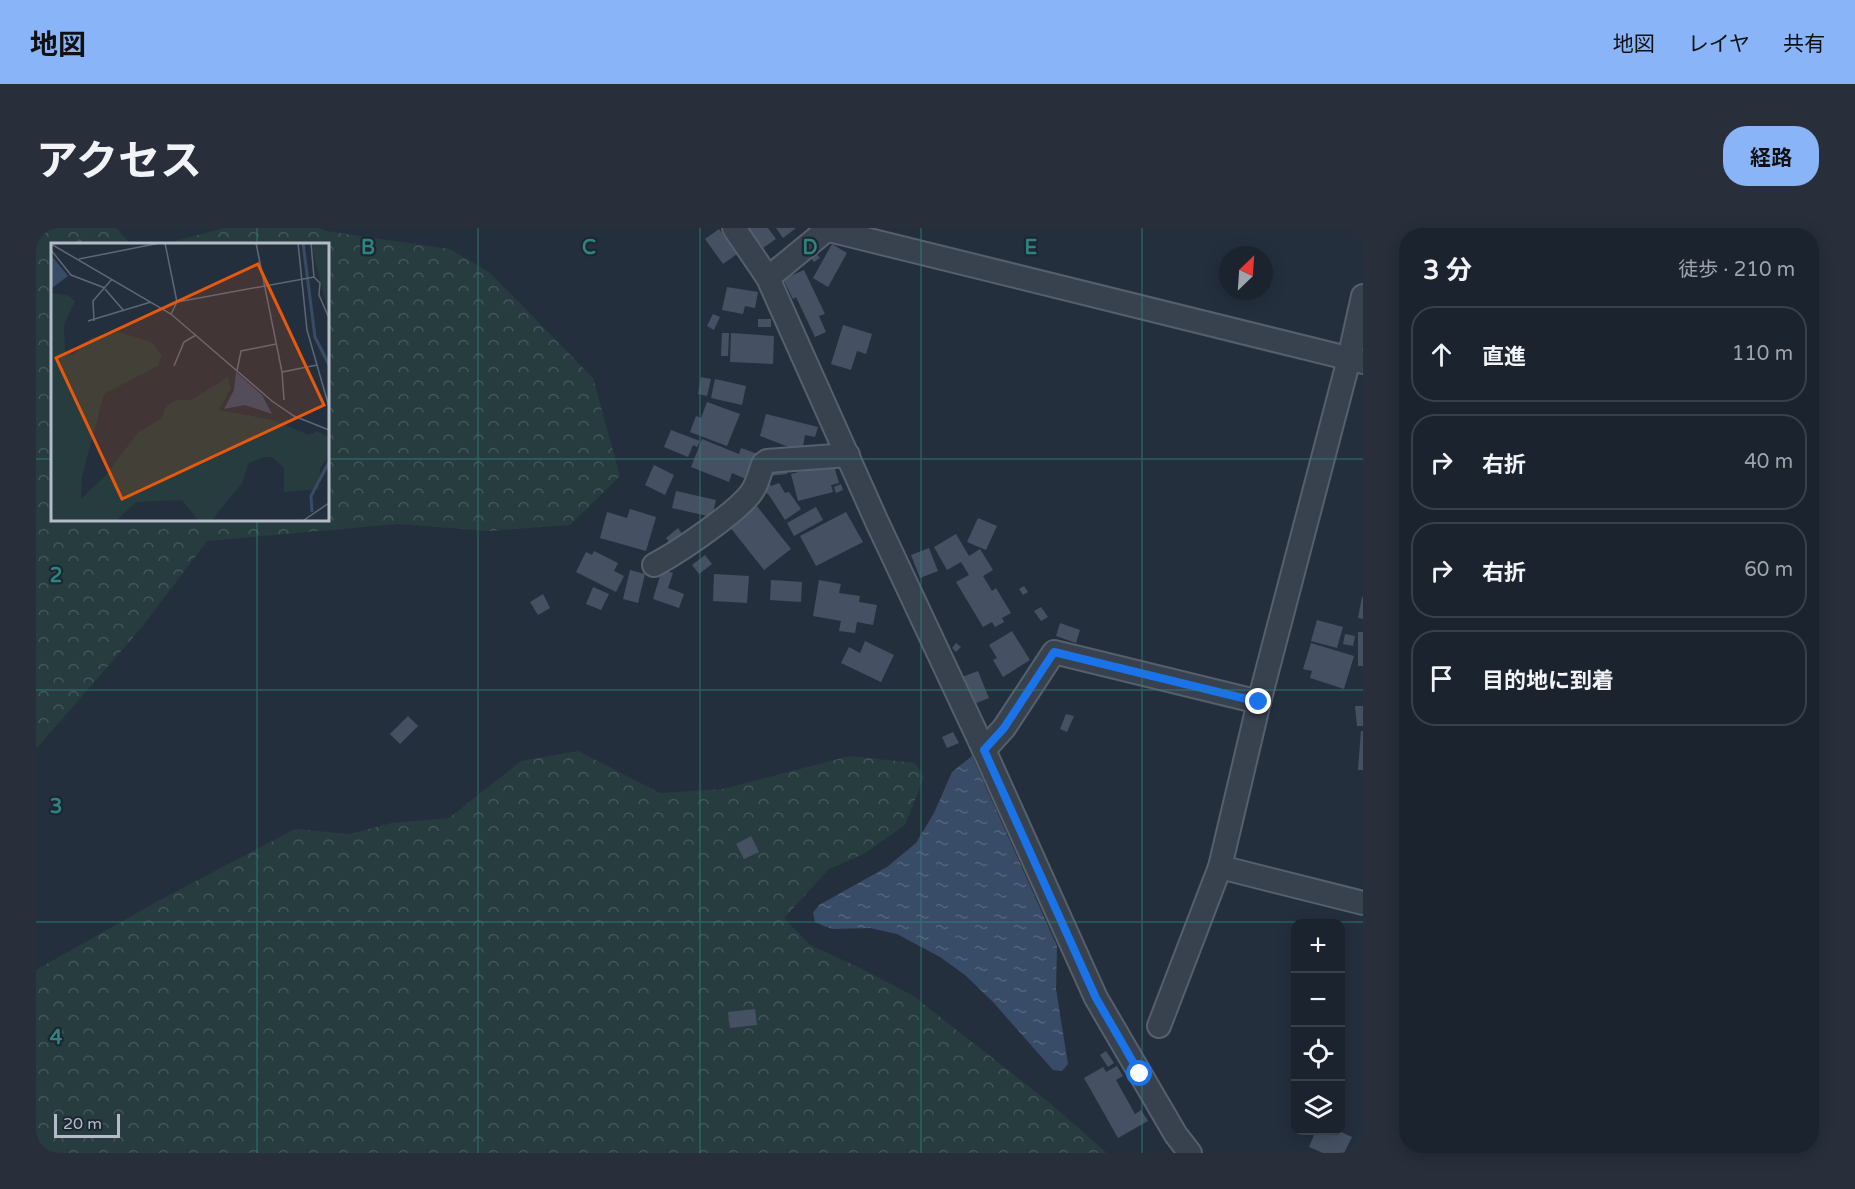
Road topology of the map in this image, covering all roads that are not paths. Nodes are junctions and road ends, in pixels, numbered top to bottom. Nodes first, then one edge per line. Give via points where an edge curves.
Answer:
1 (734, 228) edge
2 (829, 229) edge
3 (768, 278) junction
4 (1363, 296) edge
5 (1356, 361) edge
6 (848, 455) junction
7 (654, 565) dead end
8 (1259, 702) junction
9 (984, 750) junction
10 (1220, 867) junction
11 (1363, 903) edge
12 (1159, 1026) dead end
13 (1190, 1153) edge

1 - 3 street
2 - 3 street
2 - 5 street
3 - 6 street
4 - 5 street
5 - 8 street
6 - 7 street via 767,461 743,502
6 - 9 street
8 - 9 street via 1054,652 1004,728
8 - 10 street
9 - 13 street via 1096,998
10 - 11 street
10 - 12 street

